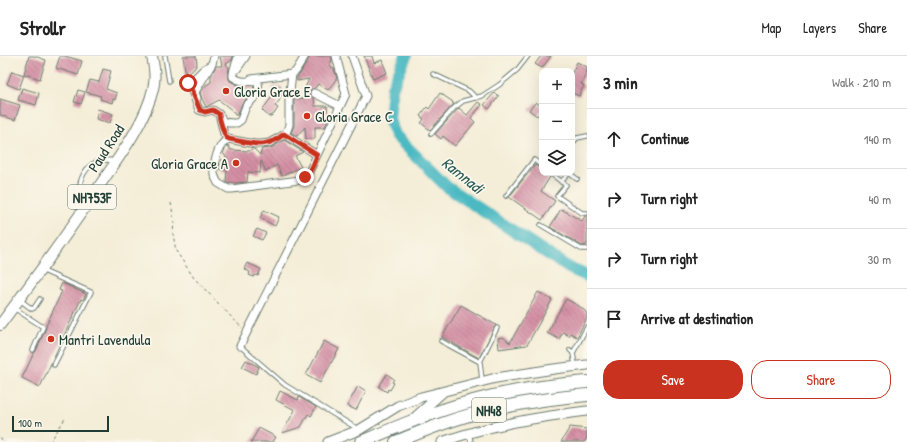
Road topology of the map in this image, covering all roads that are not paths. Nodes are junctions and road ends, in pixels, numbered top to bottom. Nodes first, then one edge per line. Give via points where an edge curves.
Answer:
1 (152, 56) edge
2 (165, 56) edge
3 (214, 56) edge
4 (238, 56) edge
5 (246, 56) edge
6 (305, 56) edge
7 (336, 56) edge
8 (352, 56) edge
9 (528, 56) edge
10 (212, 64) junction
11 (292, 74) junction
12 (433, 74) dead end
13 (170, 81) dead end
14 (314, 93) dead end
15 (476, 98) junction
16 (340, 106) junction
17 (284, 134) junction
18 (431, 134) dead end
19 (587, 136) edge
20 (228, 139) junction
21 (575, 141) edge
22 (317, 155) junction
23 (116, 162) junction
24 (539, 164) edge
25 (554, 176) edge
26 (566, 176) edge
27 (573, 176) edge
28 (577, 179) dead end
29 (561, 182) junction
30 (506, 196) dead end
31 (83, 209) junction
32 (587, 214) edge
33 (541, 225) dead end
34 (587, 249) edge
35 (40, 269) junction
36 (40, 299) dead end
37 (16, 304) junction
38 (0, 325) edge
39 (587, 327) edge
40 (497, 328) dead end
41 (442, 341) dead end
42 (240, 346) joint
43 (33, 350) dead end
44 (480, 362) junction
45 (54, 365) dead end
46 (587, 365) edge
47 (576, 366) junction
48 (482, 382) junction
49 (587, 382) edge
50 (444, 392) junction
51 (587, 394) edge
52 (587, 411) edge
53 (408, 423) junction
54 (360, 436) edge
55 (470, 437) edge
56 (328, 442) edge
57 (396, 442) edge
58 (442, 442) edge

1 - 23 main road, Paud Road / NH753F via 155,76 150,102
2 - 13 lane
3 - 10 street
4 - 10 street via 232,72 233,77 243,82 255,80 258,82 258,91 237,123 222,120 220,113 215,110 200,109 195,92
5 - 11 street via 235,72 239,79
6 - 11 street via 296,72
7 - 16 street via 346,94
8 - 42 street via 366,96
9 - 15 lane via 517,70 499,85
10 - 20 street via 189,81 188,86 200,110 213,110 219,114 224,134
11 - 17 street via 289,125
12 - 15 lane via 469,91
14 - 16 street
15 - 18 lane via 463,101 454,108
16 - 22 street
17 - 20 street via 269,143 261,144
17 - 22 street
19 - 21 lane
20 - 22 street via 218,152 214,174 218,183 228,189 298,180 307,176
23 - 31 main road, Paud Road / NH753F
23 - 31 lane via 99,160 85,170 79,192
24 - 30 lane via 534,160
25 - 29 lane
26 - 29 lane
27 - 28 lane
29 - 32 lane via 566,185 558,196
31 - 35 main road, Paud Road / NH753F
33 - 34 lane via 581,249
35 - 37 main road, Paud Road / NH753F
35 - 45 lane via 91,292
36 - 37 lane via 32,309
37 - 38 main road, Paud Road / NH753F
37 - 43 lane via 43,327
39 - 47 lane via 572,351
40 - 44 lane
41 - 44 lane
42 - 54 lane via 285,386
44 - 48 lane
46 - 47 street
47 - 48 street
48 - 50 street
49 - 53 highway, NH48 via 492,396
50 - 53 street
50 - 54 street via 398,406
51 - 57 highway, NH48 via 476,413
52 - 55 street via 492,426
53 - 54 highway, NH48
54 - 56 street
55 - 58 street

